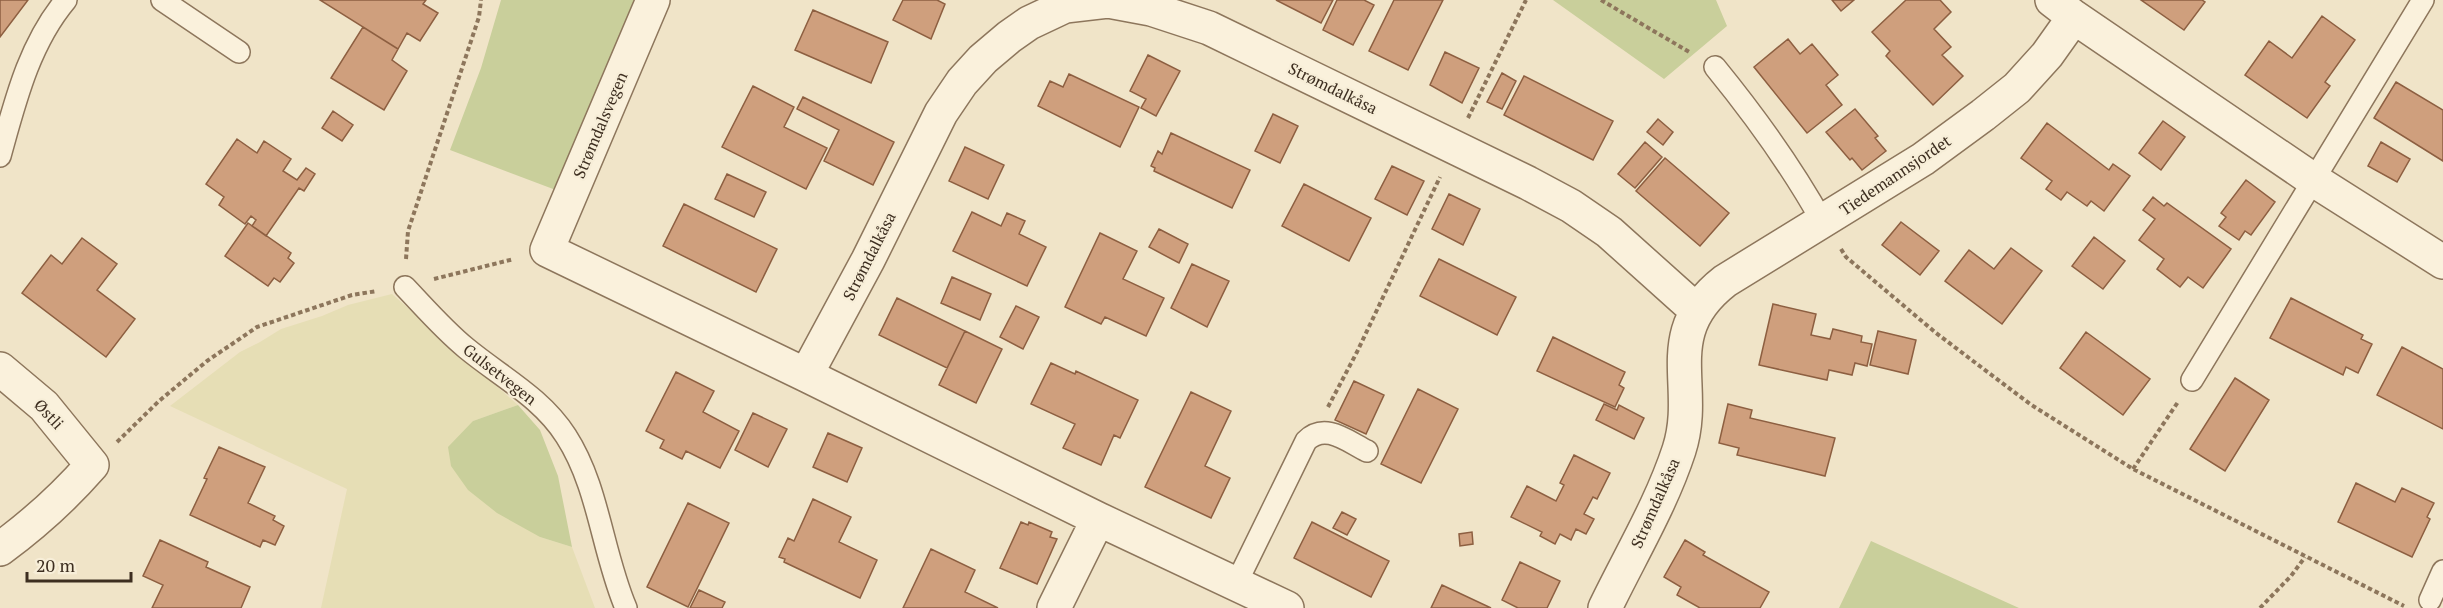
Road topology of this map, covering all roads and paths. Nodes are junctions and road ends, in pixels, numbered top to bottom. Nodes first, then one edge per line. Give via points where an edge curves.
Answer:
1 (66, 0) edge
2 (162, 0) edge
3 (481, 0) edge
4 (653, 0) edge
5 (1526, 0) edge
6 (1601, 0) edge
7 (2423, 0) edge
8 (1064, 3) edge
9 (2071, 6) edge
10 (239, 52) dead end
11 (1715, 67) joint
12 (1454, 147) junction
13 (0, 156) edge
14 (2312, 179) junction
15 (1823, 223) junction
16 (546, 250) junction
17 (2443, 262) edge
18 (405, 287) junction
19 (1696, 310) junction
20 (0, 369) edge
21 (806, 375) junction
22 (2192, 380) joint
23 (1313, 434) junction
24 (1366, 451) dead end
25 (92, 465) junction
26 (2133, 469) junction
27 (1098, 519) junction
28 (0, 549) edge
29 (2305, 556) junction
30 (2443, 571) edge
31 (1236, 584) junction
32 (2430, 600) dead end
33 (626, 608) edge
34 (1054, 608) edge
35 (1287, 608) edge
36 (1605, 608) edge
37 (2260, 608) edge
38 (2408, 608) edge

1 - 13 lane via 39,42 21,82
2 - 10 lane
3 - 18 path via 479,17 408,231
4 - 16 street, Strømdalsvegen
5 - 12 path
6 - 11 path
7 - 14 lane
8 - 12 street, Strømdalkåsa via 1108,1 1151,9 1209,28
8 - 21 street, Strømdalkåsa via 1009,37 962,82 941,113
9 - 14 street, Tiedemannsjordet
9 - 15 street, Tiedemannsjordet via 2047,55 2018,88 1923,159
11 - 15 lane via 1800,182
12 - 19 street, Strømdalkåsa via 1571,206 1608,232
12 - 23 path via 1357,352
14 - 17 street, Tiedemannsjordet
14 - 22 lane
15 - 19 street, Tiedemannsjordet via 1725,281
15 - 26 path via 1846,257 1936,333 2030,404
16 - 18 path
16 - 21 street
18 - 25 path via 352,295 257,327 159,401
18 - 33 lane, Gulsetvegen via 467,349 547,411 565,435 580,461 614,580
19 - 36 street, Strømdalkåsa via 1683,354 1685,418 1680,446 1670,476
20 - 25 street, Østli via 44,406
21 - 27 street
22 - 26 path
23 - 24 lane via 1330,432
23 - 31 lane via 1306,441
25 - 28 street via 38,520
26 - 29 path
27 - 31 street
27 - 34 street
29 - 37 path
29 - 38 path
30 - 32 lane
31 - 35 street

